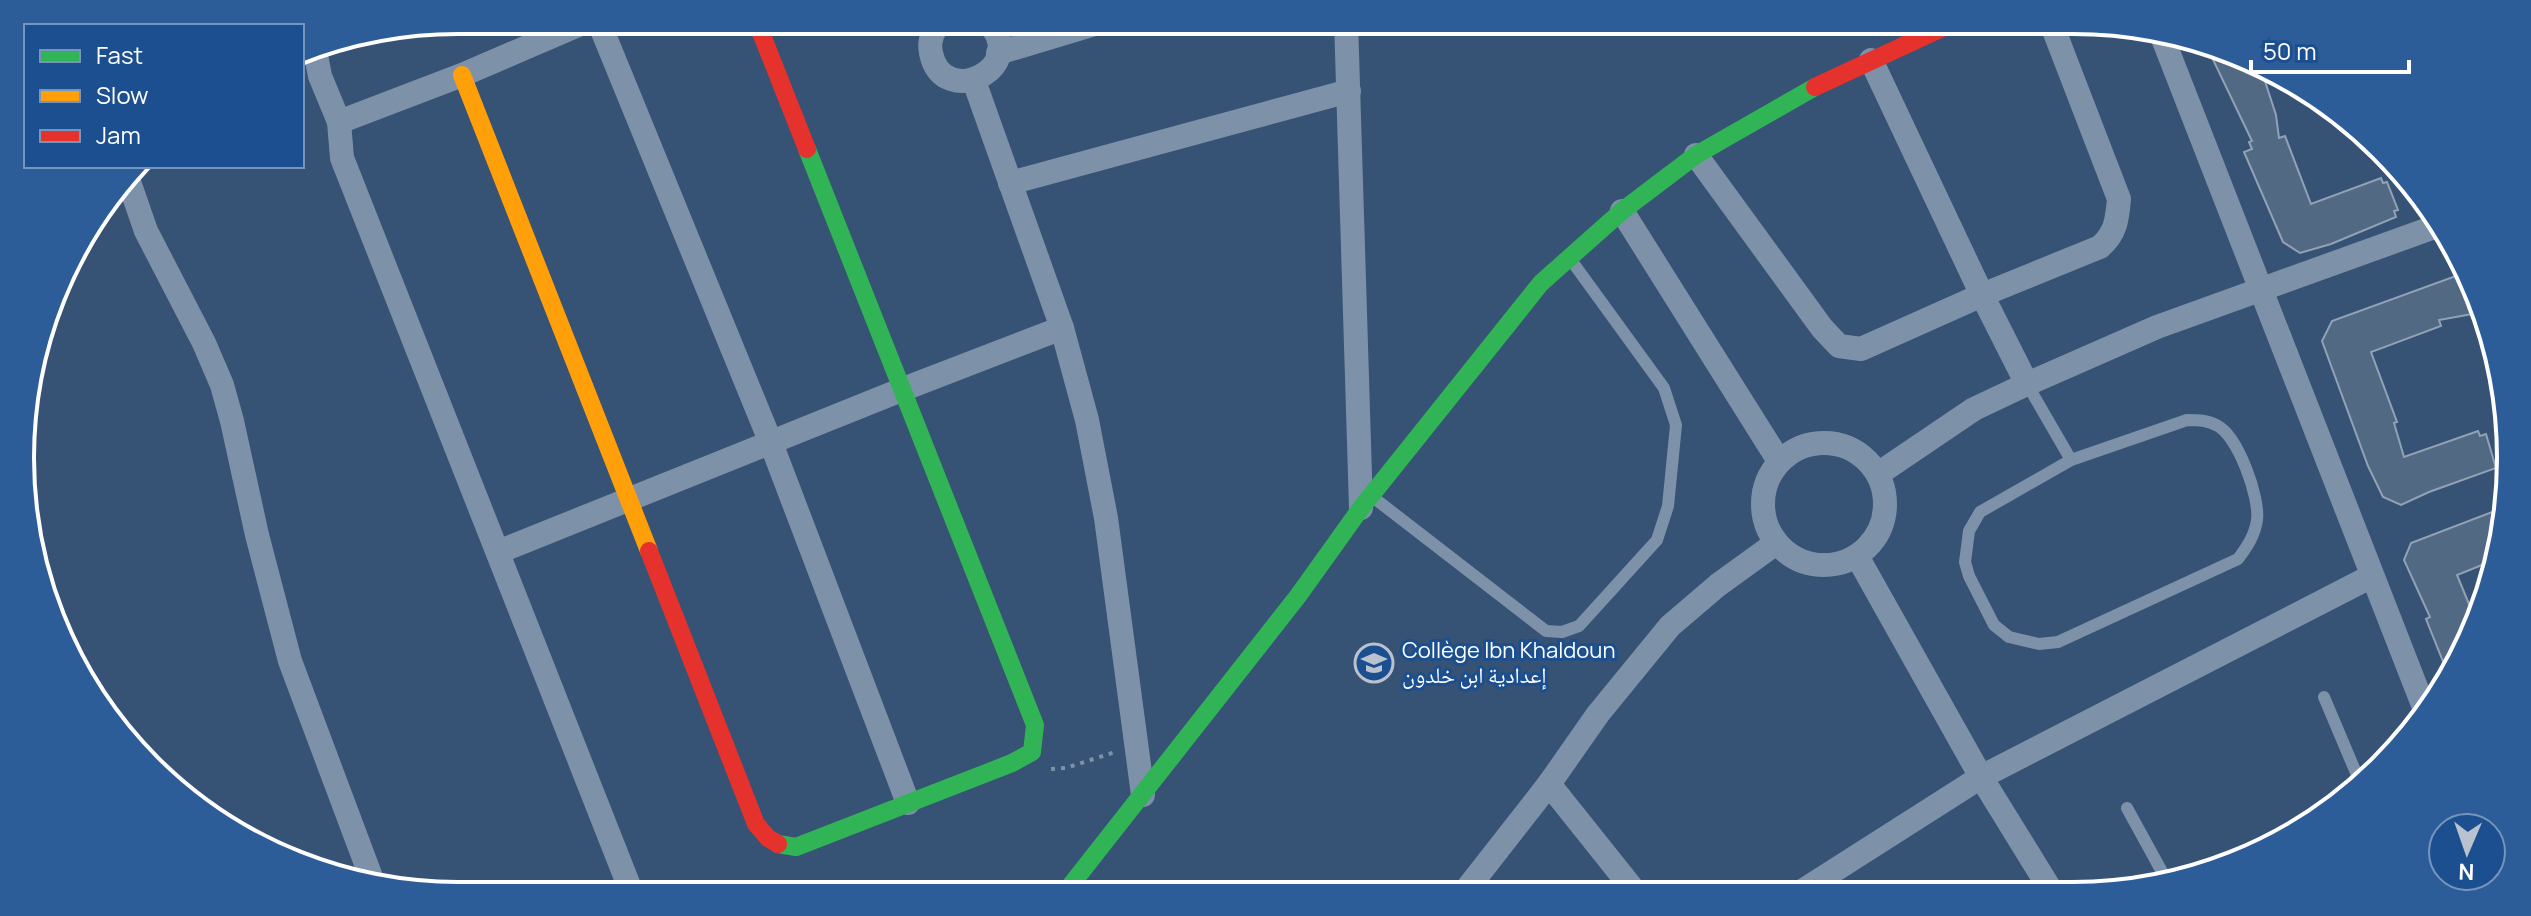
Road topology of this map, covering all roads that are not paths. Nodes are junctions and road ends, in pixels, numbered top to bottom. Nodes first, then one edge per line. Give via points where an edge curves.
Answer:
1 (557, 34) edge
2 (604, 34) edge
3 (761, 34) edge
4 (933, 34) edge
5 (995, 34) edge
6 (1061, 34) edge
7 (1347, 34) edge
8 (1928, 34) edge
9 (2055, 34) edge
10 (2165, 44) edge
11 (998, 53) junction
12 (317, 59) edge
13 (1871, 60) junction
14 (462, 75) junction
15 (974, 81) junction
16 (1349, 91) junction
17 (339, 122) junction
18 (1696, 155) junction
19 (1010, 183) junction
20 (131, 188) edge
21 (1622, 211) junction
22 (2430, 229) edge
23 (1569, 257) junction
24 (2259, 290) junction
25 (1982, 295) junction
26 (1062, 328) junction
27 (2027, 384) junction
28 (901, 390) junction
29 (771, 443) junction
30 (2071, 460) junction
31 (1779, 461) junction
32 (1878, 474) junction
33 (627, 501) junction
34 (1366, 501) junction
35 (1776, 543) junction
36 (498, 552) junction
37 (1857, 556) junction
38 (2372, 576) junction
39 (2324, 697) dead end
40 (2421, 700) edge
41 (2356, 774) edge
42 (1981, 777) junction
43 (1549, 784) junction
44 (1143, 795) junction
45 (908, 803) junction
46 (2127, 808) dead end
47 (369, 873) edge
48 (2162, 873) edge
49 (628, 882) edge
50 (1073, 882) edge
51 (1472, 882) edge
52 (1627, 882) edge
53 (1816, 882) edge
54 (2046, 882) edge

1 - 14 street
2 - 29 street
3 - 28 street
4 - 15 street via 932,57 945,75
5 - 11 street
6 - 11 street
7 - 16 street
8 - 13 street
9 - 25 street via 2119,199 2117,223 2100,247
10 - 24 street
11 - 15 street via 988,72
12 - 17 street
13 - 18 street
13 - 25 street
14 - 17 street
14 - 33 street
15 - 19 street
16 - 19 street
16 - 34 street
17 - 36 street via 342,158
18 - 21 street
18 - 25 street via 1839,346 1861,349
19 - 26 street
20 - 47 street via 146,231 222,385 290,661
21 - 23 street
21 - 31 street
22 - 24 street
23 - 34 street via 1505,325
23 - 34 lane via 1664,388 1676,425 1668,506 1657,540 1579,626 1546,631
24 - 27 street via 2157,327
24 - 38 street
25 - 27 street
26 - 28 street
26 - 44 street via 1106,518
27 - 30 lane
27 - 32 street via 1974,409
28 - 29 street
28 - 45 street via 1035,725 1032,752
29 - 33 street
29 - 45 street
30 - 30 lane via 1980,512 1969,531 1969,576 1994,625 2009,637 2058,642 2238,559 2249,544 2257,503 2234,439 2219,426 2187,420
31 - 32 street via 1804,446 1832,443 1859,453
31 - 35 street via 1764,487 1763,517
32 - 37 street via 1885,496 1884,519 1874,541
33 - 36 street
33 - 45 street via 750,810 766,838 778,846 796,847
34 - 44 street
35 - 37 street via 1793,558 1814,565 1836,565
35 - 43 street via 1670,626
36 - 49 street
37 - 42 street
38 - 40 street
38 - 42 street
39 - 41 lane
42 - 53 street
42 - 54 street
43 - 51 street
43 - 52 street
44 - 50 street
46 - 48 lane

